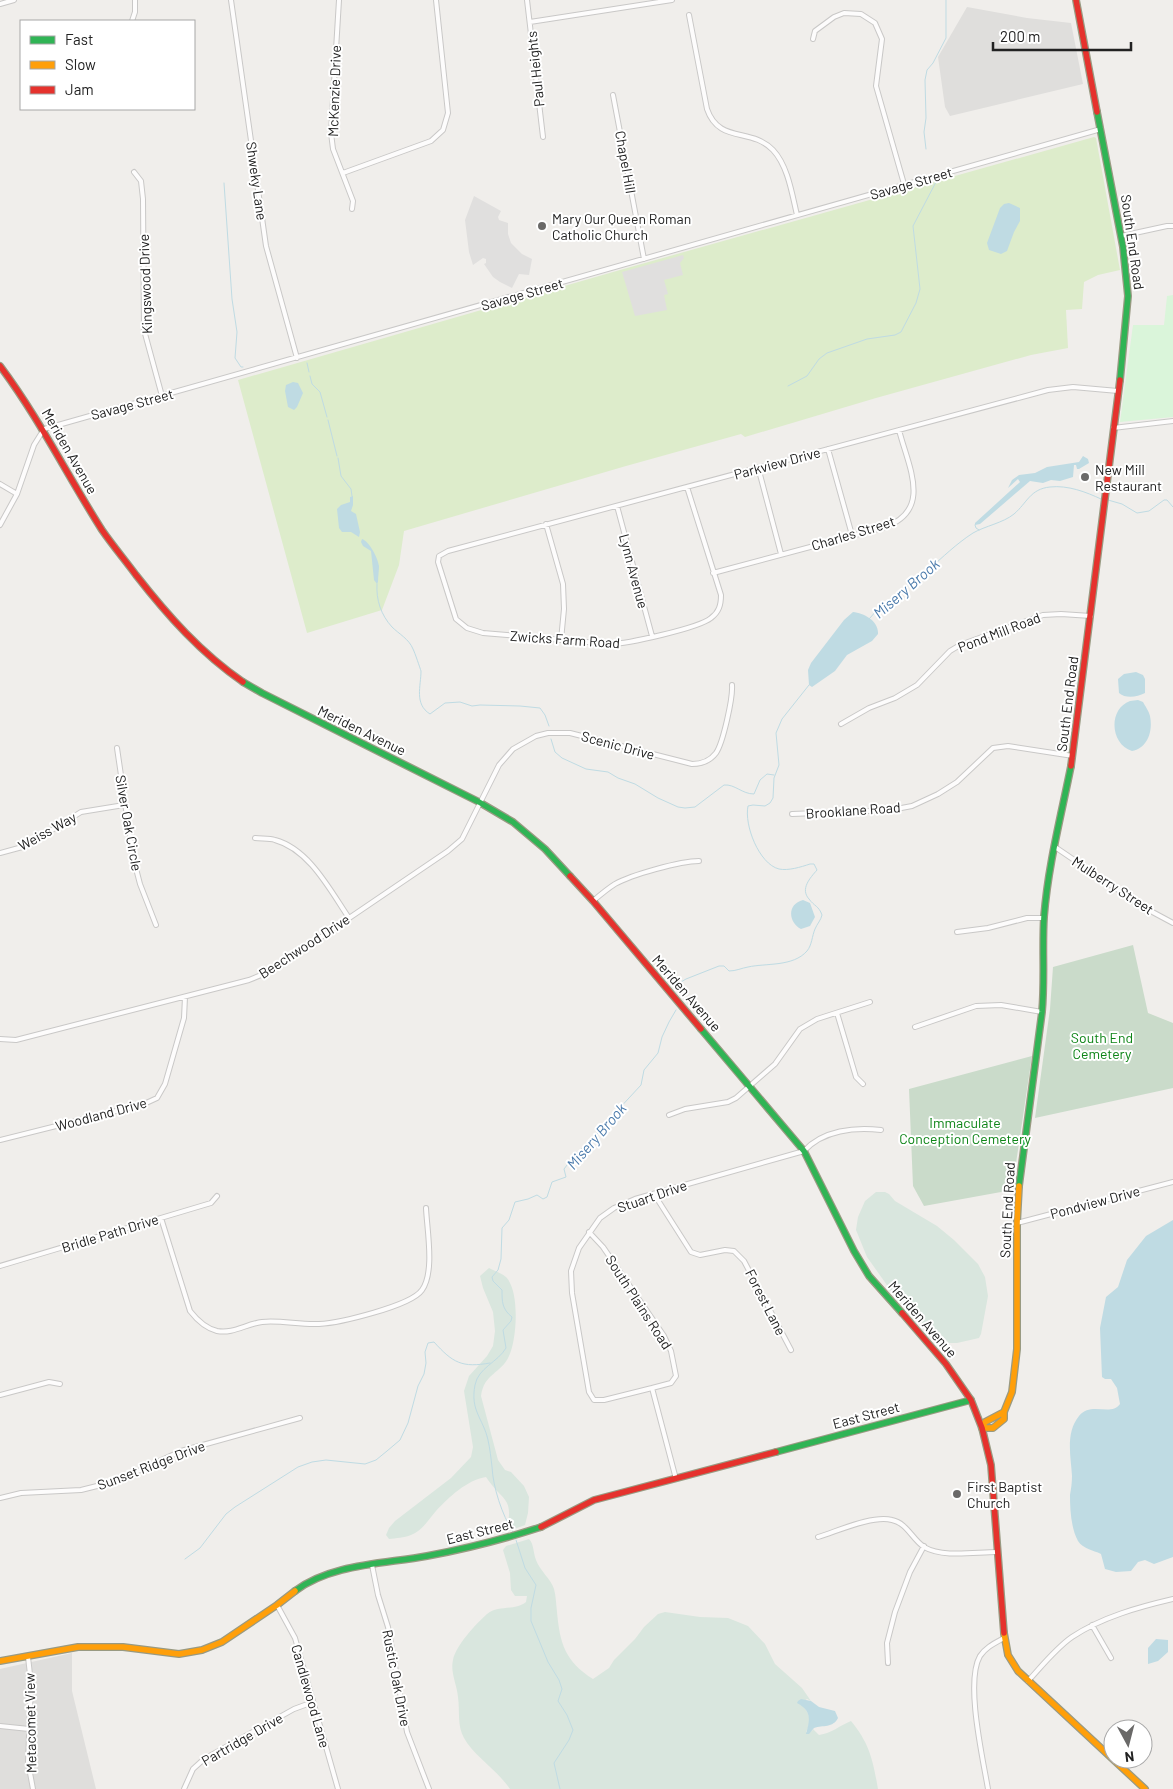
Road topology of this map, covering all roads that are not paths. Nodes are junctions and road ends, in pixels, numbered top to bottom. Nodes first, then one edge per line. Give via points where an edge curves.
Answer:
1 (14, 0) edge
2 (135, 0) edge
3 (231, 0) edge
4 (339, 0) edge
5 (436, 0) edge
6 (527, 0) edge
7 (672, 0) edge
8 (1076, 0) edge
9 (0, 4) edge
10 (689, 15) dead end
11 (132, 20) edge
12 (530, 22) junction
13 (813, 39) dead end
14 (613, 95) dead end
15 (1101, 129) junction
16 (543, 138) dead end
17 (134, 172) dead end
18 (343, 173) junction
19 (904, 184) junction
20 (352, 209) dead end
21 (797, 215) junction
22 (1173, 226) edge
23 (1121, 236) junction
24 (644, 259) junction
25 (297, 358) junction
26 (0, 366) edge
27 (1118, 391) junction
28 (162, 396) junction
29 (1173, 421) edge
30 (1114, 428) junction
31 (44, 429) junction
32 (899, 430) junction
33 (828, 450) junction
34 (758, 467) junction
35 (0, 484) edge
36 (687, 487) junction
37 (17, 494) junction
38 (617, 506) junction
39 (546, 524) junction
40 (0, 525) edge
41 (852, 535) junction
42 (781, 554) junction
43 (713, 573) junction
44 (1091, 616) junction
45 (458, 622) joint
46 (652, 636) junction
47 (561, 640) junction
48 (732, 685) dead end
49 (841, 724) dead end
50 (117, 748) dead end
51 (1073, 756) junction
52 (479, 802) junction
53 (124, 805) junction
54 (792, 814) dead end
55 (255, 838) dead end
56 (1055, 846) junction
57 (0, 853) edge
58 (698, 861) dead end
59 (593, 901) junction
60 (349, 918) junction
61 (1044, 918) junction
62 (1173, 922) edge
63 (156, 925) dead end
64 (957, 932) dead end
65 (185, 997) junction
66 (870, 1002) dead end
67 (1042, 1012) junction
68 (837, 1013) junction
69 (915, 1027) dead end
70 (0, 1039) edge
71 (863, 1084) dead end
72 (750, 1086) junction
73 (669, 1115) dead end
74 (880, 1130) dead end
75 (0, 1140) edge
76 (804, 1150) junction
77 (1173, 1182) edge
78 (654, 1194) junction
79 (217, 1196) dead end
80 (426, 1208) dead end
81 (161, 1218) junction
82 (1017, 1223) junction
83 (589, 1232) junction
84 (0, 1266) edge
85 (791, 1350) dead end
86 (60, 1384) dead end
87 (652, 1388) junction
88 (0, 1395) edge
89 (971, 1400) junction
90 (300, 1418) dead end
91 (982, 1428) junction
92 (676, 1478) junction
93 (0, 1498) edge
94 (818, 1537) dead end
95 (924, 1546) junction
96 (997, 1552) junction
97 (372, 1565) junction
98 (1173, 1599) edge
99 (277, 1606) junction
100 (1092, 1625) junction
101 (1004, 1638) junction
102 (28, 1657) junction
103 (1111, 1658) dead end
104 (0, 1662) edge
105 (888, 1663) dead end
106 (1028, 1681) junction
107 (313, 1702) junction
108 (0, 1726) edge
109 (29, 1729) junction
110 (33, 1789) edge
111 (184, 1789) edge
112 (338, 1789) edge
113 (429, 1789) edge
114 (988, 1789) edge
115 (1145, 1789) edge

1 - 9 street
2 - 11 street
3 - 25 street, Shweky Lane via 266,246
4 - 18 street, McKenzie Drive via 330,133
5 - 18 street via 448,113 443,130 431,141
6 - 12 street, Paul Heights
7 - 12 street
8 - 15 street, South End Road
10 - 21 street via 710,118 725,132 754,138 772,148 784,167
12 - 16 street, Paul Heights
13 - 19 street via 815,31 844,13 861,14 875,23 882,39 876,86
14 - 24 street, Chapel Hill
15 - 19 street, Savage Street
15 - 23 street, South End Road
17 - 28 street, Kingswood Drive via 141,181 143,198 144,330
18 - 20 street, McKenzie Drive via 353,201
19 - 21 street, Savage Street
21 - 24 street, Savage Street
22 - 23 street
23 - 27 street, South End Road via 1128,296
24 - 25 street, Savage Street
25 - 28 street, Savage Street
26 - 31 street, Meriden Avenue
27 - 30 street, South End Road
27 - 32 street, Parkview Drive via 1060,387
28 - 31 street, Savage Street
29 - 30 street
30 - 44 street, South End Road
31 - 37 street via 34,445
31 - 52 street, Meriden Avenue via 108,539 177,625 209,657 238,680 262,693
32 - 33 street, Parkview Drive
32 - 41 street, Charles Street via 914,489 911,507 892,524
33 - 34 street, Parkview Drive
33 - 41 street
34 - 36 street, Parkview Drive
34 - 42 street
35 - 37 street
36 - 38 street, Parkview Drive
36 - 43 street, Zwicks Farm Road
37 - 40 street
38 - 39 street, Parkview Drive
38 - 46 street, Lynn Avenue
39 - 45 street, Parkview Drive via 453,549 439,556 439,567
39 - 47 street via 563,584
41 - 42 street, Charles Street
42 - 43 street, Charles Street
43 - 46 street, Zwicks Farm Road via 721,601 716,614 702,623
44 - 49 street, Pond Mill Road via 1043,615 960,645 917,685
44 - 51 street, South End Road
45 - 47 street, Zwicks Farm Road via 484,633
46 - 47 street, Zwicks Farm Road via 617,644
48 - 52 street, Scenic Drive via 732,698 718,749 708,760 692,764 578,735 548,733 528,740 507,755
50 - 53 street, Silver Oak Circle
51 - 54 street, Brooklane Road via 998,746 957,782 912,806 891,810
51 - 56 street, South End Road
52 - 59 street, Meriden Avenue via 513,822 545,849
52 - 60 street, Beechwood Drive via 462,839
53 - 57 street, Weiss Way via 81,812 26,846
53 - 63 street, Silver Oak Circle via 138,875
55 - 60 street via 275,840 297,851 316,870
56 - 61 street, South End Road
56 - 62 street, Mulberry Street via 1145,908
58 - 59 street via 686,861 625,880
59 - 72 street, Meriden Avenue
60 - 65 street, Beechwood Drive via 271,971
61 - 64 street via 1027,918
61 - 67 street, South End Road
65 - 70 street, Beechwood Drive via 16,1040
65 - 75 street, Woodland Drive via 184,1018 157,1098
66 - 68 street
67 - 69 street via 1001,1005 976,1006
67 - 82 street, South End Road
68 - 71 street via 856,1078
68 - 72 street via 800,1029 780,1058
72 - 73 street via 728,1102
72 - 76 street, Meriden Avenue
74 - 76 street, Stuart Drive via 838,1132
76 - 78 street, Stuart Drive
76 - 89 street, Meriden Avenue via 869,1276 946,1364
77 - 82 street, Pondview Drive
78 - 83 street, Stuart Drive via 614,1208
78 - 85 street, Forest Lane via 692,1252 700,1255 734,1251 744,1261
79 - 81 street, Bridle Path Drive via 211,1203
80 - 81 street via 430,1270 428,1282 419,1295 392,1307 327,1323 262,1322 231,1332 216,1330 199,1322 190,1311
81 - 84 street, Bridle Path Drive
82 - 91 street, South End Road via 1017,1349 1012,1392 1004,1412
83 - 87 street, South Plains Road via 603,1246 671,1351 676,1376 671,1383
83 - 87 street, Stuart Drive via 571,1271 589,1392 594,1400 604,1400
86 - 88 street via 49,1382
87 - 92 street
89 - 91 street, Meriden Avenue
89 - 92 street, East Street
90 - 93 street, Sunset Ridge Drive via 181,1451 100,1486 81,1490 21,1492
91 - 96 street, Meriden Avenue via 991,1465
92 - 97 street, East Street via 594,1500 544,1526 503,1540
94 - 95 street via 878,1518 894,1520 906,1527
95 - 96 street via 946,1553
95 - 105 street via 895,1612 887,1643
96 - 101 street, Meriden Avenue
97 - 99 street, East Street via 320,1576
97 - 113 street, Rustic Oak Drive via 388,1627 407,1732
98 - 100 street via 1139,1607
99 - 102 street, East Street via 222,1642 202,1650 179,1654 123,1647 78,1647
99 - 107 street, Candlewood Lane via 295,1638
100 - 103 street
100 - 106 street via 1070,1638
101 - 106 street, Meriden Avenue via 1008,1655
101 - 114 street via 989,1646 979,1658 975,1675 975,1707
102 - 104 street, East Street
102 - 109 street, Metacomet View via 31,1683
106 - 115 street, Meriden Avenue
107 - 111 street, Partridge Drive via 294,1709 204,1759 192,1769
107 - 112 street, Candlewood Lane
108 - 109 street
109 - 110 street, Metacomet View via 28,1762

